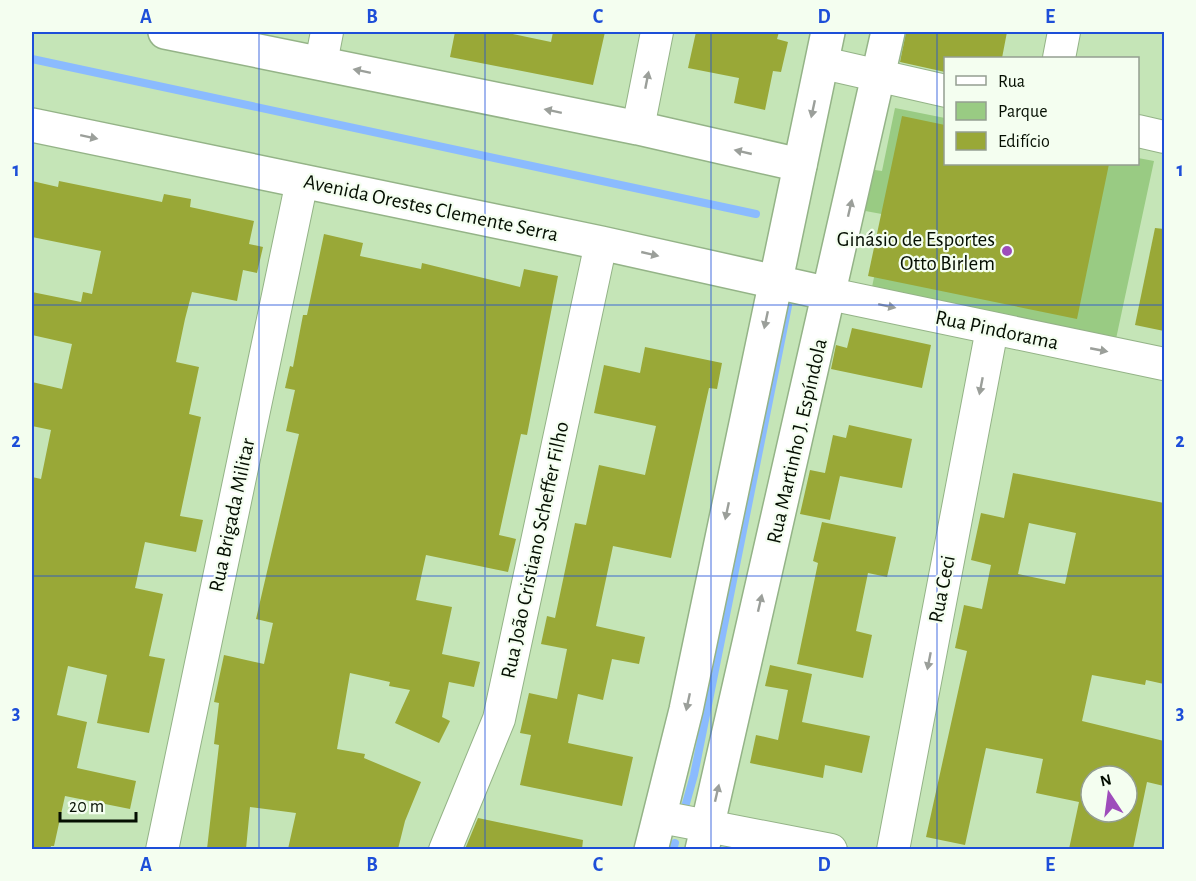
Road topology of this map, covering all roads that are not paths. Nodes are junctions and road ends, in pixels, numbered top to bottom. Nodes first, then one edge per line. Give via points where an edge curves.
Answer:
1 (165, 32) edge
2 (327, 32) edge
3 (657, 32) edge
4 (828, 32) edge
5 (888, 32) edge
6 (1064, 32) edge
7 (1059, 57) edge
8 (321, 63) junction
9 (823, 63) junction
10 (879, 78) junction
11 (944, 92) edge
12 (32, 124) edge
13 (638, 128) junction
14 (1139, 131) edge
15 (1164, 137) edge
16 (800, 165) junction
17 (302, 181) junction
18 (601, 243) junction
19 (774, 282) junction
20 (830, 294) junction
21 (992, 329) junction
22 (1164, 364) edge
23 (661, 817) junction
24 (706, 838) edge
25 (162, 849) edge
26 (445, 849) edge
27 (651, 849) edge
28 (831, 849) edge
29 (893, 849) edge

1 - 8 main road
2 - 8 street
13 -> 3 street
4 - 9 main road
5 - 10 main road, Rua Martinho J. Espíndola
6 - 7 street
13 -> 8 main road
9 - 10 street
9 -> 16 main road
10 - 11 street
20 -> 10 main road, Rua Martinho J. Espíndola
12 -> 17 main road, Avenida Orestes Clemente Serra
16 -> 13 main road
14 - 15 street
16 - 19 main road
17 - 18 main road, Avenida Orestes Clemente Serra
17 - 25 street, Rua Brigada Militar
18 -> 19 main road, Avenida Orestes Clemente Serra
18 - 26 street, Rua João Cristiano Scheffer Filho via 499,719
19 - 20 main road, Avenida Orestes Clemente Serra
19 -> 23 main road
20 -> 21 street, Rua Pindorama
24 -> 20 main road, Rua Martinho J. Espíndola
21 -> 22 street, Rua Pindorama
21 -> 29 street, Rua Ceci
23 - 24 street
23 - 27 main road
24 - 28 street

